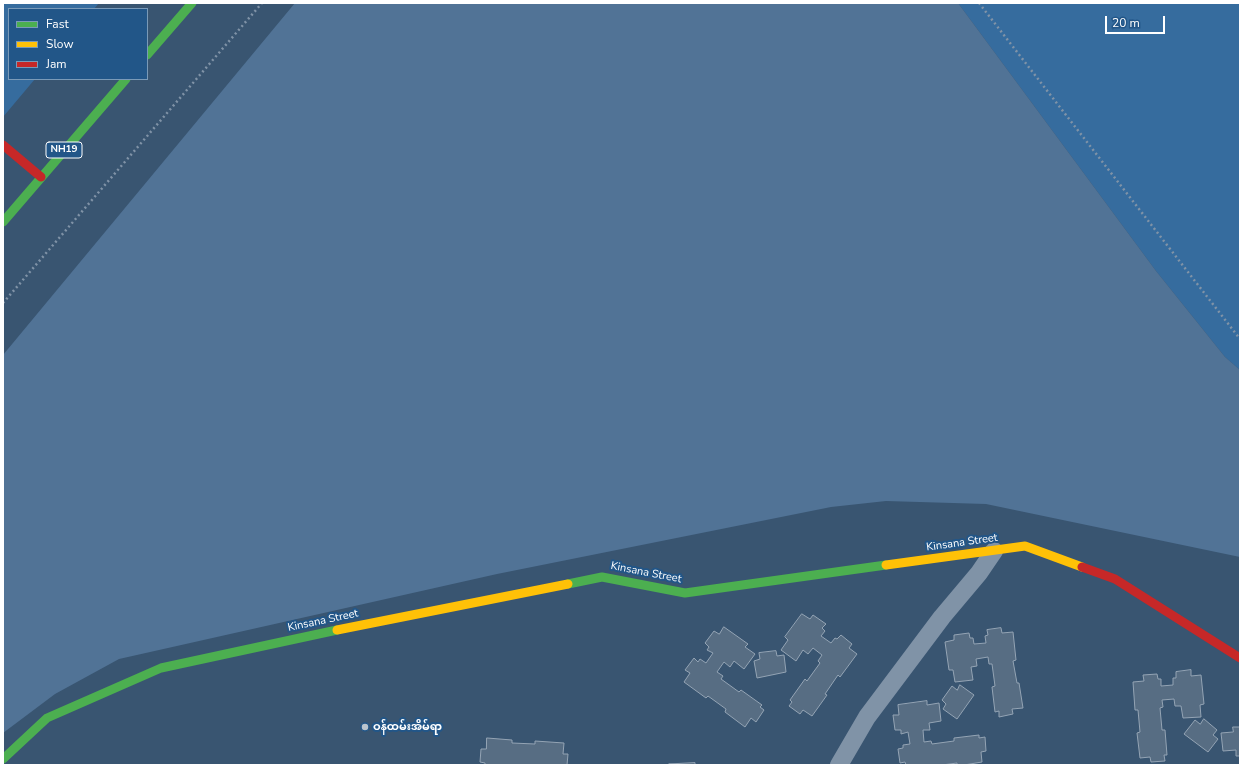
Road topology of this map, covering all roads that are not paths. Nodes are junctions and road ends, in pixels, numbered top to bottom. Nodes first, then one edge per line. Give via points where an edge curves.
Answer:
1 (192, 3) edge
2 (148, 54) edge
3 (125, 80) edge
4 (3, 145) edge
5 (41, 177) junction
6 (3, 222) edge
7 (994, 551) junction
8 (1240, 658) edge
9 (3, 759) edge
10 (839, 765) edge

1 - 2 main road
3 - 5 main road, NH19
4 - 5 main road
5 - 6 main road, NH19
7 - 8 main road, Kinsana Street via 1025,546 1115,579
7 - 9 main road, Kinsana Street via 685,593 602,577 316,634 161,668 47,718
7 - 10 street via 867,717

